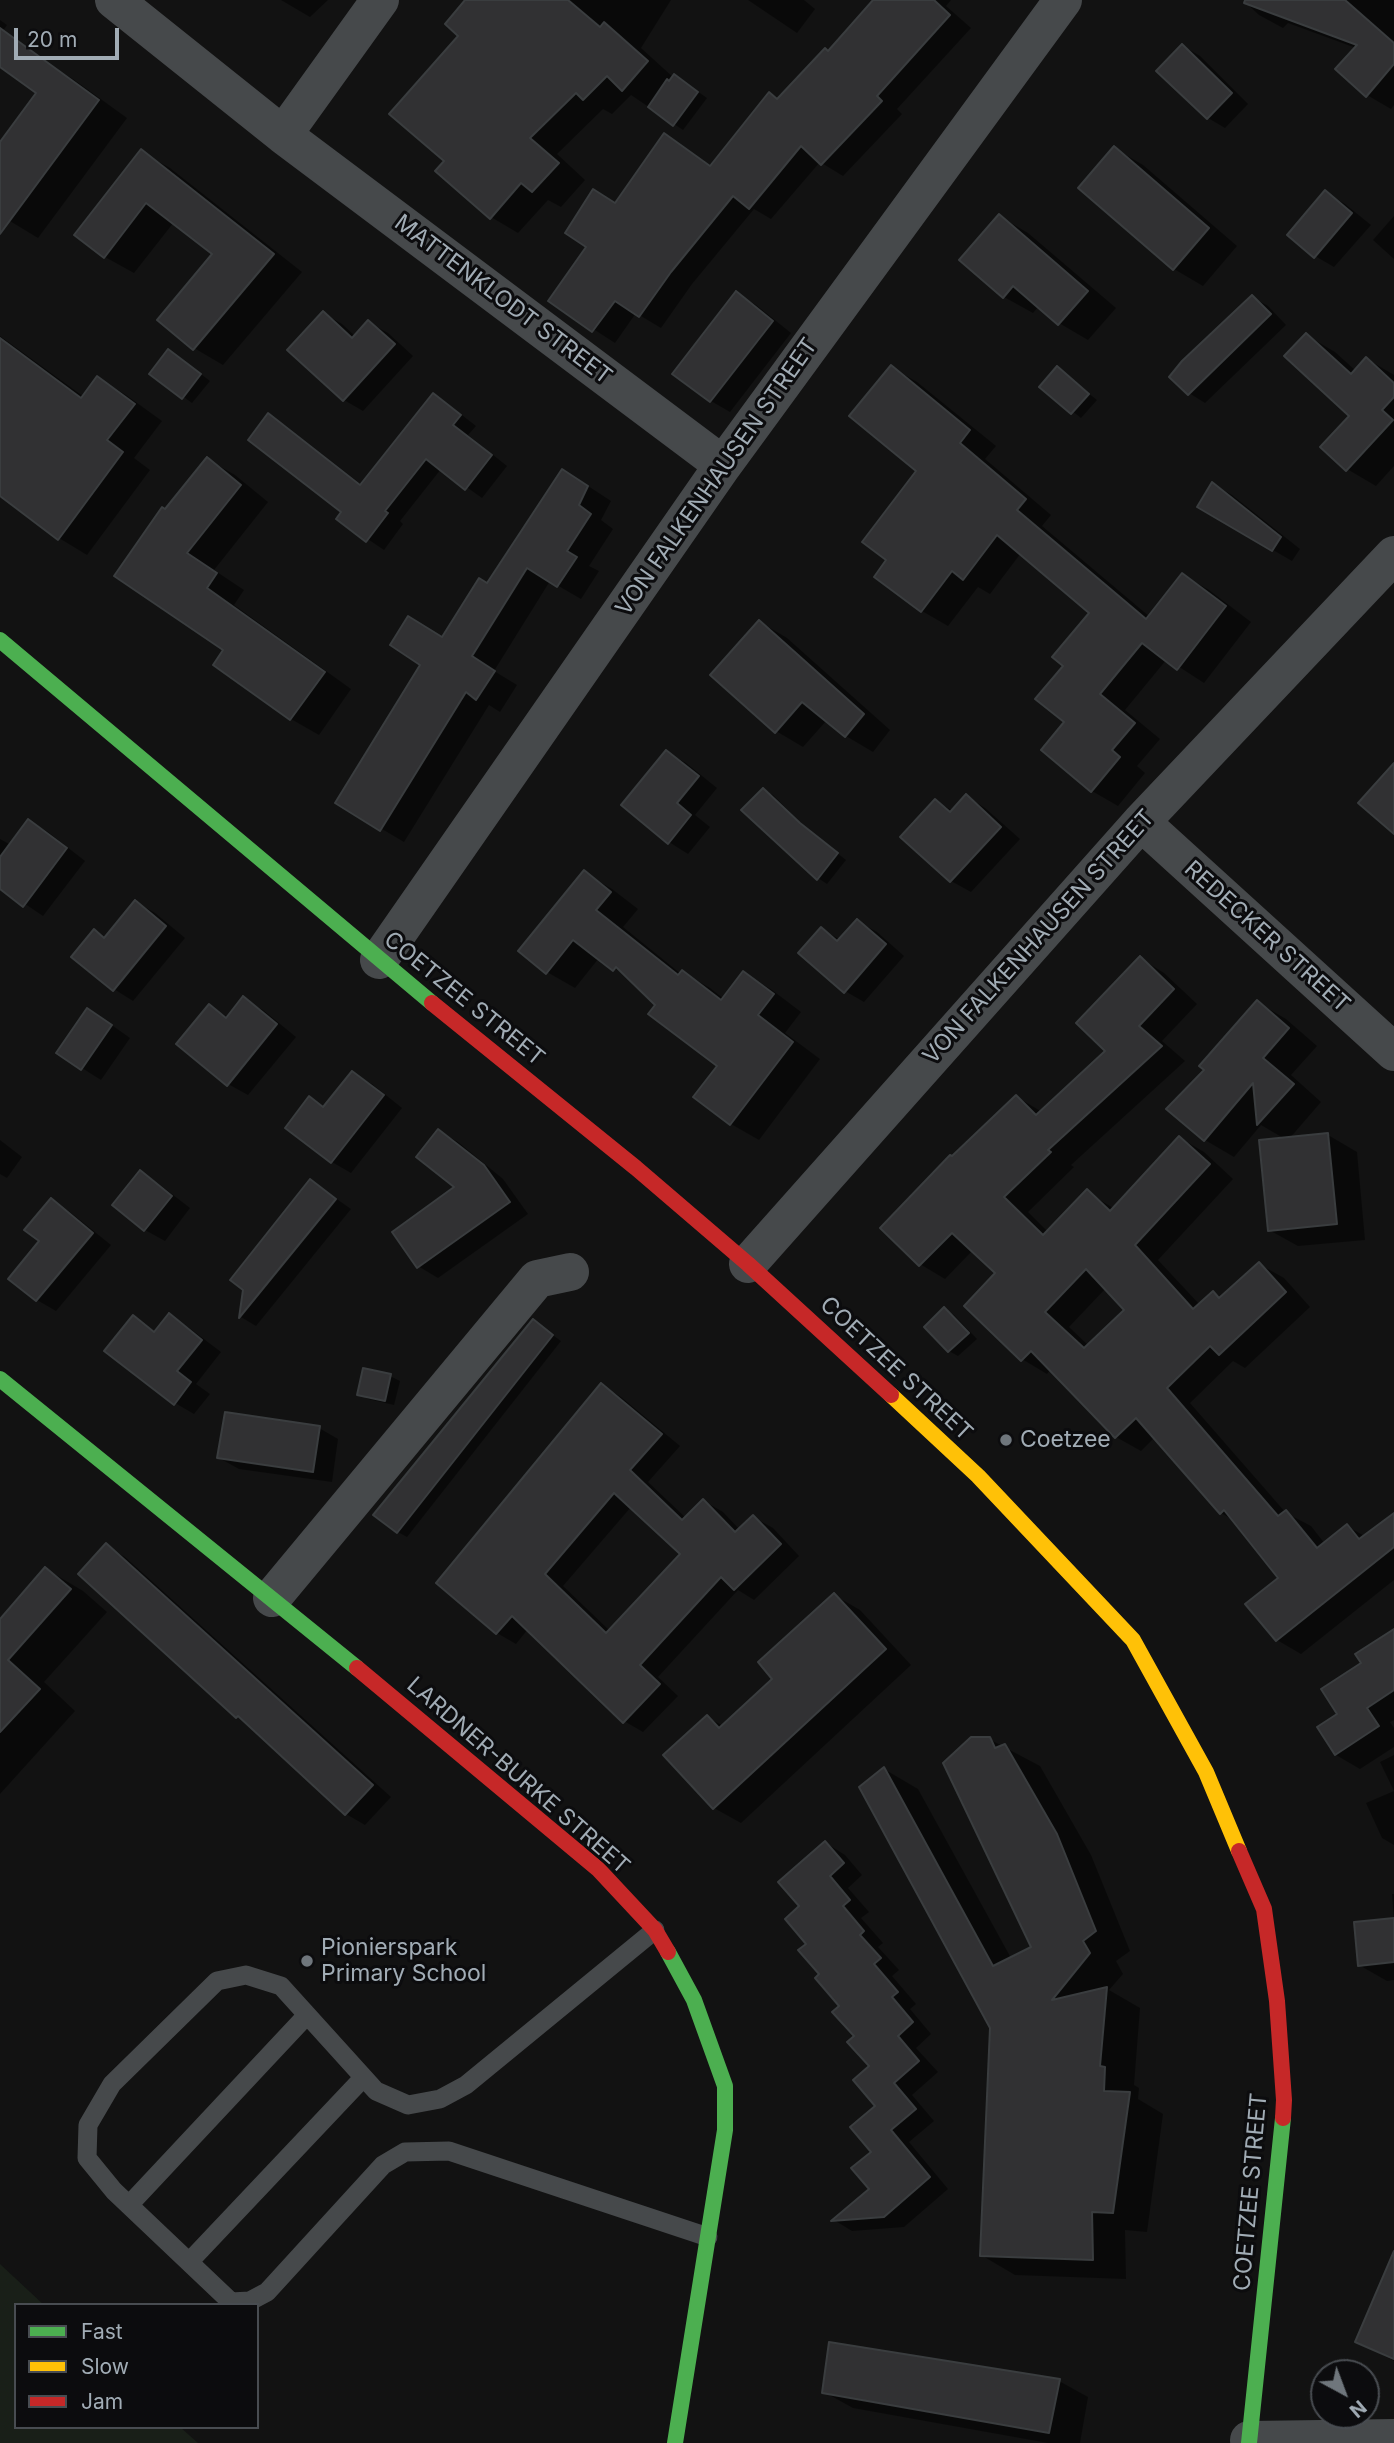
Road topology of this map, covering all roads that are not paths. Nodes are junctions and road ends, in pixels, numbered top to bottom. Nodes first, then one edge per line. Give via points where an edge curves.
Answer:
1 (114, 0) edge
2 (380, 0) edge
3 (1063, 0) edge
4 (283, 135) junction
5 (723, 465) junction
6 (1394, 555) edge
7 (0, 640) edge
8 (1141, 822) junction
9 (379, 960) junction
10 (1394, 1052) edge
11 (748, 1264) junction
12 (570, 1272) dead end
13 (0, 1378) edge
14 (272, 1598) junction
15 (655, 1930) junction
16 (307, 2015) junction
17 (363, 2078) junction
18 (129, 2205) junction
19 (708, 2237) junction
20 (189, 2262) junction
21 (1394, 2438) edge
22 (1249, 2441) edge
23 (675, 2443) edge

1 - 4 street, MATTENKLODT STREET
2 - 4 street
3 - 5 street, VON FALKENHAUSEN STREET
4 - 5 street, MATTENKLODT STREET
5 - 9 street, VON FALKENHAUSEN STREET
6 - 8 street, VON FALKENHAUSEN STREET
7 - 9 street, COETZEE STREET
8 - 10 street, REDECKER STREET
8 - 11 street, VON FALKENHAUSEN STREET
9 - 11 street, COETZEE STREET
11 - 22 street, COETZEE STREET via 978,1476 1133,1640 1206,1772 1234,1834 1265,1909 1284,2100
12 - 14 street via 537,1279
13 - 14 street, LARDNER-BURKE STREET
14 - 15 street, LARDNER-BURKE STREET via 598,1870
15 - 17 lane via 467,2085 440,2099 408,2105 376,2091
15 - 19 street, LARDNER-BURKE STREET via 694,2000 724,2086 725,2130
16 - 17 lane
16 - 18 lane
16 - 18 lane via 281,1986 246,1975 217,1981 112,2084 88,2125 88,2158
17 - 20 lane
18 - 20 lane
19 - 20 lane via 449,2151 405,2152 383,2165 267,2291 250,2301 231,2302
19 - 23 street, LARDNER-BURKE STREET
21 - 22 street

